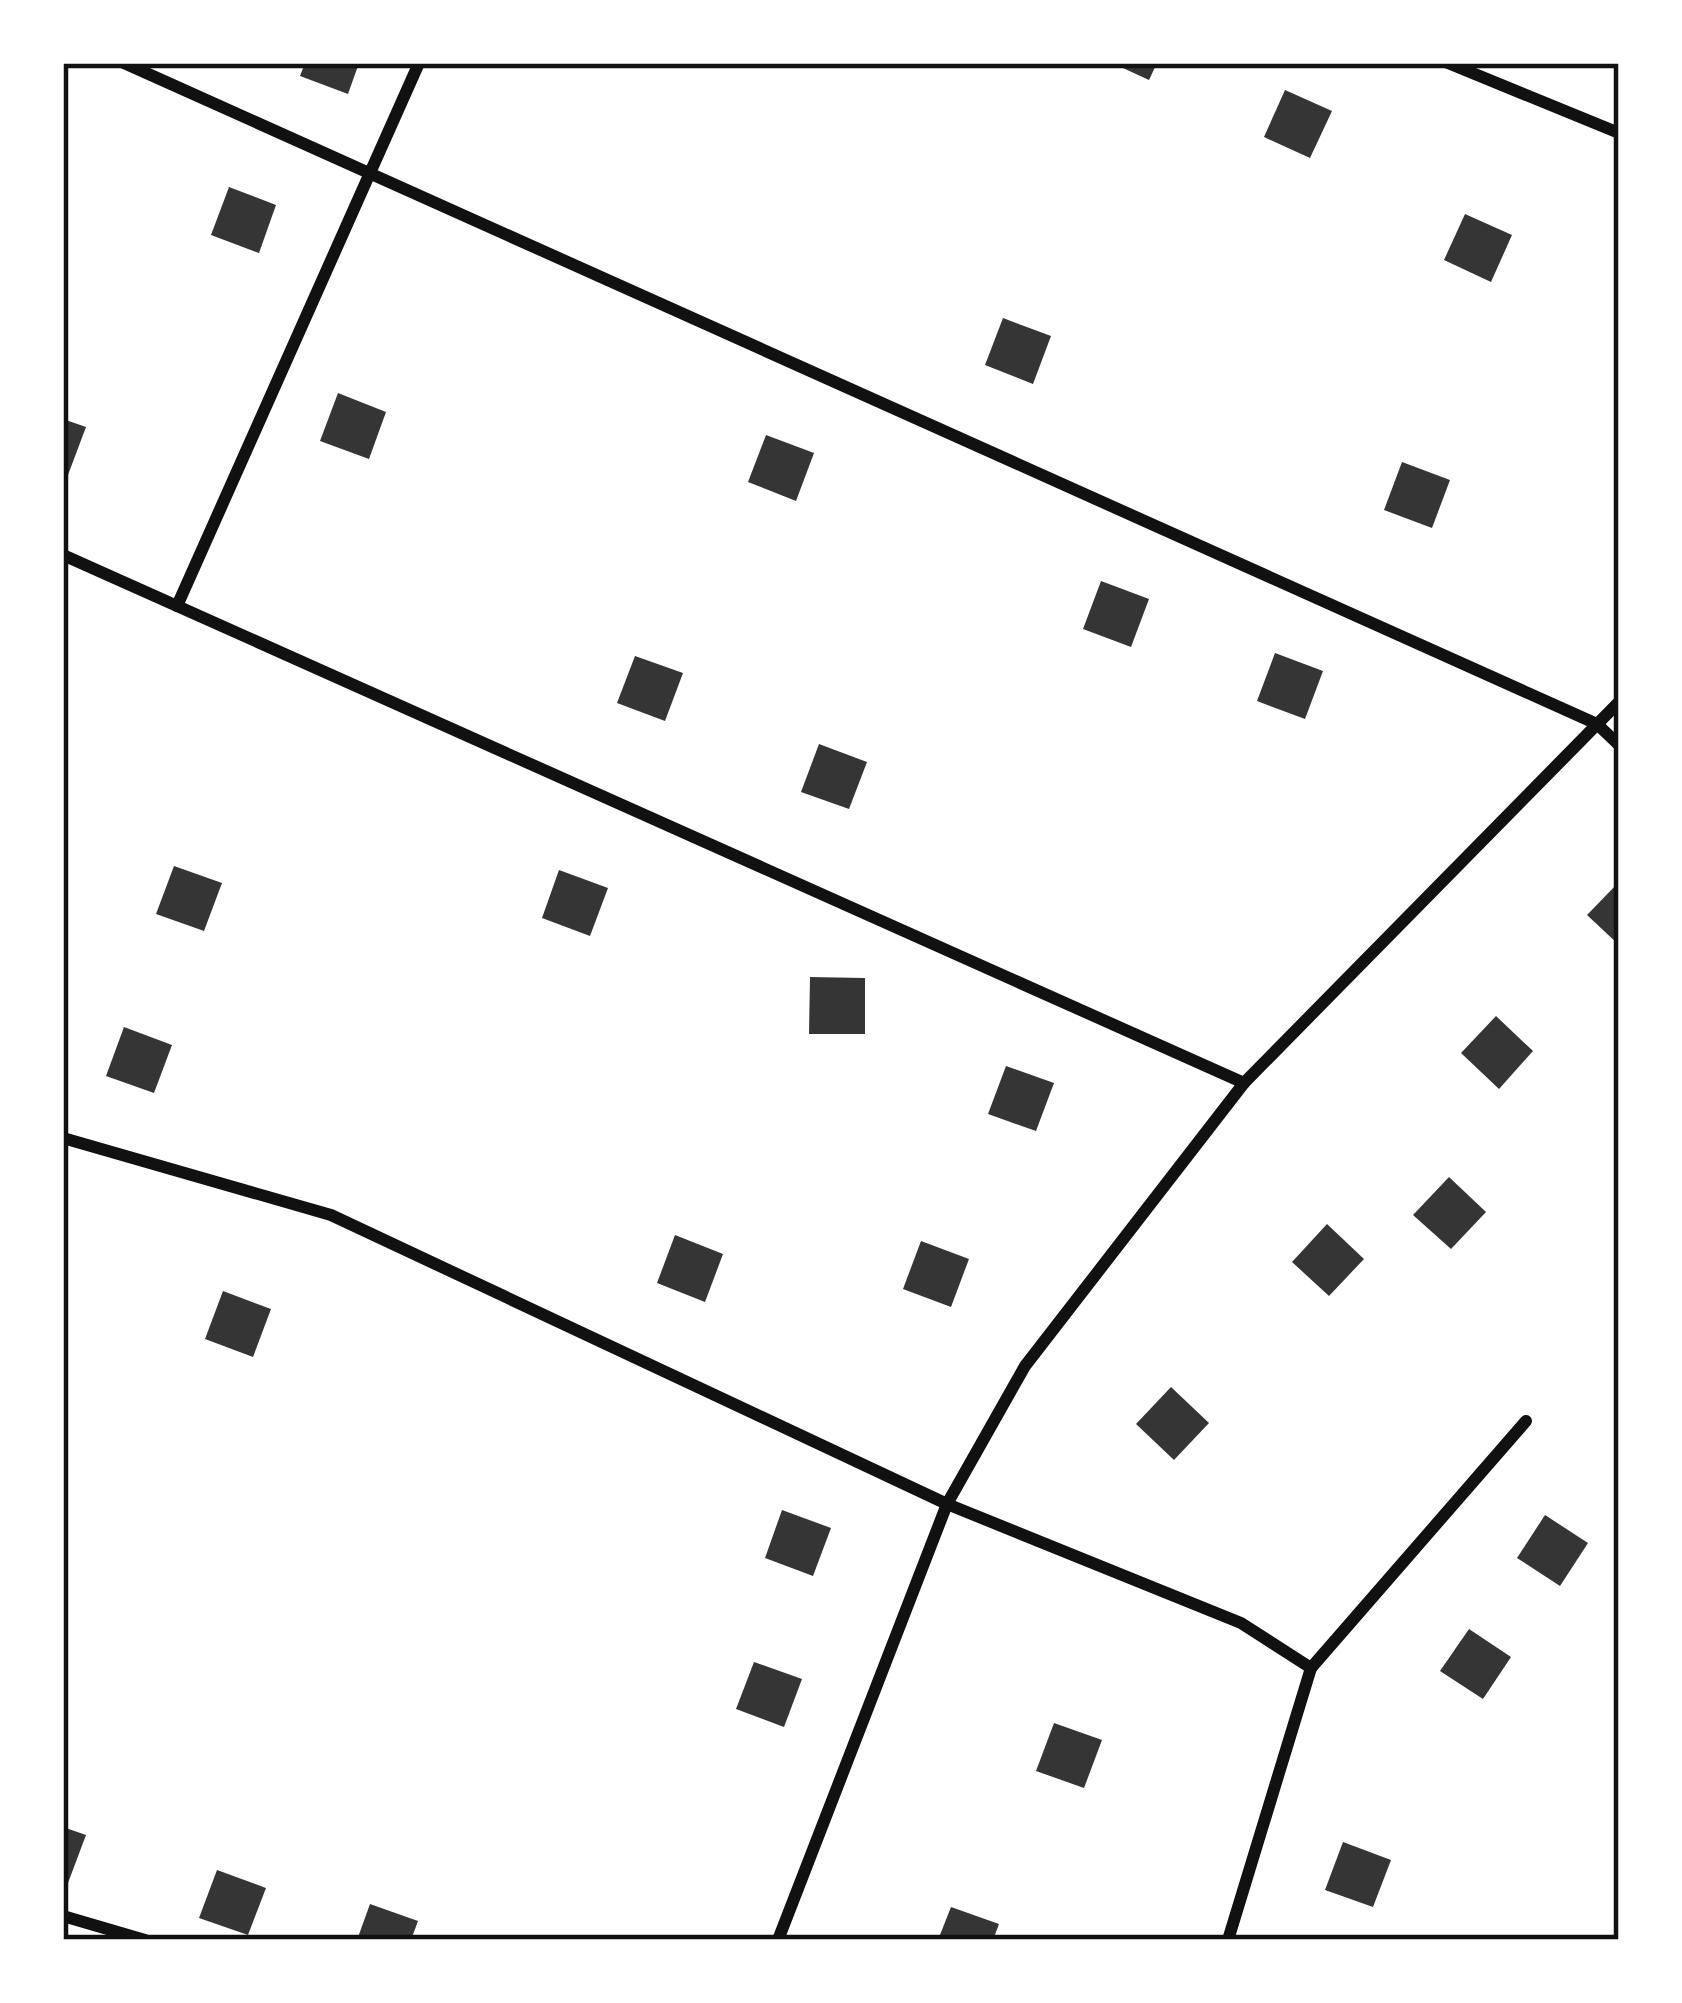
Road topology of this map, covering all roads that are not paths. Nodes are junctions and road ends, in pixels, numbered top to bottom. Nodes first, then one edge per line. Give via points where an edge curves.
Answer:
1 (124, 63) edge
2 (419, 63) edge
3 (1448, 63) edge
4 (1619, 133) edge
5 (368, 172) junction
6 (63, 555) edge
7 (177, 606) junction
8 (1619, 702) edge
9 (1597, 724) junction
10 (1619, 745) edge
11 (1244, 1083) junction
12 (63, 1138) edge
13 (1526, 1420) dead end
14 (947, 1504) junction
15 (1311, 1668) junction
16 (63, 1916) edge
17 (146, 1940) edge
18 (778, 1940) edge
19 (1228, 1940) edge

1 - 5 street
2 - 5 street
3 - 4 street
5 - 7 street
5 - 9 street
6 - 7 street
7 - 11 street
8 - 9 street
9 - 10 street
9 - 11 street
11 - 14 street via 1025,1366
12 - 14 street via 331,1215
13 - 15 street
14 - 15 street via 1241,1623
14 - 18 street
15 - 19 street
16 - 17 street

